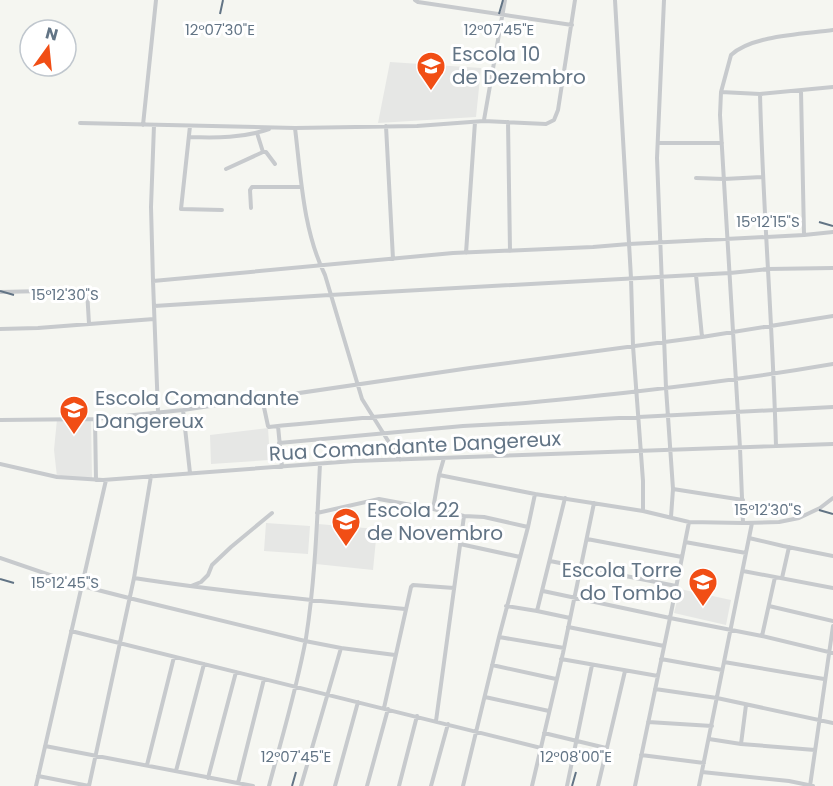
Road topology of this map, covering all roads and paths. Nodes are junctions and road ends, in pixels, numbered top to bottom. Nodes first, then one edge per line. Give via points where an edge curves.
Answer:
1 (156, 0) edge
2 (415, 0) edge
3 (505, 0) edge
4 (575, 0) edge
5 (615, 0) edge
6 (664, 0) edge
7 (503, 14) junction
8 (572, 25) junction
9 (833, 30) edge
10 (833, 87) edge
11 (801, 90) junction
12 (721, 92) junction
13 (760, 94) junction
14 (484, 120) junction
15 (475, 122) junction
16 (508, 122) junction
17 (80, 123) dead end
18 (143, 125) junction
19 (154, 125) junction
20 (190, 126) junction
21 (386, 126) junction
22 (273, 127) junction
23 (296, 128) junction
24 (257, 133) junction
25 (189, 137) junction
26 (658, 143) junction
27 (722, 143) junction
28 (263, 152) junction
29 (275, 164) dead end
30 (226, 169) dead end
31 (762, 177) junction
32 (696, 178) dead end
33 (724, 179) junction
34 (302, 187) junction
35 (251, 207) dead end
36 (222, 210) dead end
37 (833, 232) edge
38 (804, 235) junction
39 (766, 236) junction
40 (727, 238) junction
41 (660, 243) junction
42 (629, 244) junction
43 (510, 251) junction
44 (465, 253) junction
45 (393, 260) junction
46 (320, 266) junction
47 (833, 268) edge
48 (768, 270) junction
49 (730, 273) junction
50 (696, 275) junction
51 (662, 276) junction
52 (631, 278) junction
53 (153, 281) junction
54 (0, 292) edge
55 (330, 294) junction
56 (154, 306) junction
57 (833, 316) edge
58 (154, 319) junction
59 (89, 324) junction
60 (771, 325) junction
61 (0, 329) edge
62 (733, 331) junction
63 (702, 337) junction
64 (664, 342) junction
65 (633, 346) junction
66 (833, 364) edge
67 (774, 374) junction
68 (736, 379) junction
69 (357, 384) junction
70 (666, 388) junction
71 (636, 391) junction
72 (262, 398) junction
73 (833, 407) edge
74 (183, 410) junction
75 (775, 410) junction
76 (158, 412) junction
77 (738, 413) junction
78 (374, 417) junction
79 (668, 417) junction
80 (638, 418) junction
81 (95, 419) junction
82 (0, 420) edge
83 (278, 426) junction
84 (385, 434) junction
85 (279, 443) junction
86 (833, 444) edge
87 (776, 446) junction
88 (740, 448) junction
89 (670, 451) junction
90 (641, 452) junction
91 (444, 458) junction
92 (400, 460) junction
93 (0, 464) edge
94 (320, 464) junction
95 (282, 467) junction
96 (190, 473) junction
97 (439, 475) junction
98 (151, 476) junction
99 (96, 480) junction
100 (106, 480) junction
101 (673, 489) junction
102 (535, 494) junction
103 (565, 498) junction
104 (833, 498) edge
105 (743, 500) junction
106 (594, 503) junction
107 (434, 509) junction
108 (643, 511) junction
109 (272, 513) dead end
110 (317, 513) junction
111 (464, 516) junction
112 (671, 517) junction
113 (689, 522) junction
114 (743, 523) junction
115 (752, 523) junction
116 (528, 527) junction
117 (749, 538) junction
118 (587, 539) junction
119 (685, 542) junction
120 (460, 544) junction
121 (789, 547) junction
122 (746, 553) junction
123 (833, 556) edge
124 (520, 557) junction
125 (682, 557) junction
126 (0, 558) edge
127 (550, 561) junction
128 (581, 567) junction
129 (743, 571) junction
130 (775, 577) junction
131 (134, 578) junction
132 (782, 578) junction
133 (82, 586) junction
134 (190, 586) junction
135 (676, 586) junction
136 (454, 588) junction
137 (833, 588) edge
138 (543, 591) junction
139 (129, 598) junction
140 (574, 598) junction
141 (311, 601) junction
142 (506, 606) junction
143 (769, 606) junction
144 (405, 609) junction
145 (537, 612) junction
146 (570, 618) junction
147 (670, 618) junction
148 (833, 621) edge
149 (833, 626) edge
150 (568, 627) junction
151 (730, 630) junction
152 (71, 631) junction
153 (762, 636) junction
154 (499, 637) junction
155 (305, 641) junction
156 (120, 644) junction
157 (664, 646) junction
158 (341, 648) junction
159 (564, 648) junction
160 (831, 652) edge
161 (395, 655) junction
162 (174, 657) junction
163 (561, 659) junction
164 (661, 659) junction
165 (724, 662) junction
166 (204, 664) junction
167 (492, 665) junction
168 (592, 665) junction
169 (722, 670) junction
170 (625, 671) junction
171 (236, 672) junction
172 (658, 676) junction
173 (264, 679) junction
174 (556, 679) junction
175 (824, 680) junction
176 (295, 687) junction
177 (655, 689) junction
178 (328, 694) junction
179 (485, 697) junction
180 (717, 698) junction
181 (358, 702) junction
182 (746, 705) junction
183 (386, 709) junction
184 (549, 711) junction
185 (417, 716) junction
186 (819, 720) junction
187 (436, 721) junction
188 (648, 722) junction
189 (833, 723) edge
190 (448, 724) junction
191 (712, 726) junction
192 (477, 731) junction
193 (544, 734) junction
194 (709, 739) junction
195 (576, 741) junction
196 (741, 744) junction
197 (45, 746) junction
198 (541, 748) junction
199 (606, 748) junction
200 (816, 750) junction
201 (95, 755) junction
202 (641, 755) junction
203 (704, 763) junction
204 (147, 765) junction
205 (176, 771) junction
206 (702, 772) junction
207 (38, 776) junction
208 (208, 778) junction
209 (238, 783) junction
210 (36, 786) edge
211 (89, 786) edge
212 (253, 786) edge
213 (269, 786) edge
214 (301, 786) edge
215 (335, 786) edge
216 (368, 786) edge
217 (399, 786) edge
218 (431, 786) edge
219 (463, 786) edge
220 (532, 786) edge
221 (567, 786) edge
222 (598, 786) edge
223 (634, 786) edge
224 (699, 786) edge
225 (811, 786) edge

1 - 18 street
2 - 7 street
3 - 7 street
4 - 8 street
5 - 42 street
6 - 26 street
7 - 8 street
7 - 14 street
8 - 16 street via 554,120 546,124
9 - 12 street via 780,36 736,50 731,55
10 - 11 street
11 - 13 street
11 - 38 street
12 - 13 street
12 - 27 street
13 - 31 street
14 - 15 street
14 - 16 street
15 - 21 street
15 - 44 street
16 - 43 street
17 - 18 street
18 - 19 street
19 - 20 street
19 - 53 street
20 - 22 street
20 - 25 street
21 - 23 street
21 - 45 street
22 - 23 street
22 - 24 street
23 - 34 street
24 - 25 street
24 - 28 street
25 - 36 street via 181,209
26 - 27 street
26 - 41 street
27 - 33 street
28 - 29 street
28 - 30 street
31 - 33 street
31 - 39 street
32 - 33 street
33 - 40 street
34 - 35 street via 252,187
34 - 46 street
37 - 38 street
38 - 39 street
39 - 40 street
39 - 48 street
40 - 41 street
40 - 49 street
41 - 42 street
41 - 51 street
42 - 43 street
42 - 52 street
43 - 44 street
44 - 45 street
45 - 46 street
46 - 53 street
46 - 55 street
47 - 48 street
48 - 49 street
48 - 60 street
49 - 50 street
49 - 62 street
50 - 51 street
50 - 63 street
51 - 52 street
51 - 64 street
52 - 55 street
52 - 65 street
53 - 56 street
54 - 59 street via 87,290
55 - 56 street
55 - 69 street
56 - 58 street
57 - 60 street
58 - 59 street
58 - 76 street
59 - 61 street
60 - 62 street
60 - 67 street
62 - 63 street
62 - 68 street
63 - 64 street
64 - 65 street
64 - 70 street
65 - 69 street
65 - 71 street
66 - 67 street
67 - 68 street
67 - 75 street
68 - 70 street
68 - 77 street
69 - 72 street
69 - 78 street
70 - 71 street
70 - 79 street
71 - 78 street
71 - 80 street
72 - 74 street
72 - 83 street via 268,426
73 - 75 street
74 - 76 street
74 - 96 street
75 - 77 street
75 - 87 street
76 - 81 street
77 - 79 street
77 - 88 street
78 - 83 street
78 - 84 street
79 - 80 street
79 - 89 street
80 - 84 street via 463,426
80 - 90 street
81 - 82 street
81 - 99 street
83 - 85 street
84 - 85 street
84 - 92 street
85 - 95 street
86 - 87 street, Rua Comandante Dangereux
87 - 88 street, Rua Comandante Dangereux
88 - 89 street, Rua Comandante Dangereux
88 - 105 street
89 - 90 street, Rua Comandante Dangereux
89 - 101 street
90 - 91 street, Rua Comandante Dangereux
90 - 108 street
91 - 92 street, Rua Comandante Dangereux
91 - 97 street
92 - 94 street, Rua Comandante Dangereux
93 - 99 street, Rua Comandante Dangereux via 57,477
94 - 95 street, Rua Comandante Dangereux
94 - 110 street
95 - 96 street, Rua Comandante Dangereux
96 - 98 street, Rua Comandante Dangereux
97 - 102 street
97 - 107 street
98 - 100 street, Rua Comandante Dangereux
98 - 131 street
99 - 100 street, Rua Comandante Dangereux
100 - 133 street
101 - 105 street
101 - 112 street
102 - 103 street
102 - 116 street
103 - 106 street
103 - 127 street
104 - 115 street via 799,518
105 - 114 street
106 - 108 street
106 - 118 street
107 - 110 street via 379,499
107 - 111 street
108 - 112 street
109 - 134 street via 224,553 201,582
110 - 141 street
111 - 116 street
111 - 120 street
112 - 113 street
113 - 114 street
113 - 119 street
114 - 115 street
115 - 117 street
116 - 124 street
117 - 121 street
117 - 122 street
118 - 125 street
118 - 128 street
119 - 122 street
119 - 125 street
120 - 124 street
120 - 136 street
121 - 123 street
121 - 132 street
122 - 129 street
124 - 142 street
125 - 135 street
126 - 133 street
127 - 128 street
127 - 138 street
128 - 135 street
128 - 140 street
129 - 130 street
129 - 151 street
130 - 132 street
130 - 143 street
131 - 134 street
131 - 139 street
132 - 137 street
133 - 139 street
133 - 152 street
134 - 141 street
135 - 147 street
136 - 144 street via 413,585
136 - 187 street
138 - 140 street
138 - 145 street
139 - 155 street
139 - 156 street
140 - 146 street
140 - 147 street
141 - 144 street
141 - 155 street
142 - 145 street
142 - 154 street
143 - 148 street
143 - 153 street
144 - 161 street
145 - 146 street
146 - 150 street
147 - 151 street
147 - 157 street
149 - 160 street
150 - 157 street
150 - 159 street
151 - 153 street
151 - 165 street
152 - 156 street
152 - 197 street
153 - 160 street
154 - 159 street
154 - 167 street
155 - 158 street
155 - 176 street
156 - 162 street
156 - 201 street
157 - 164 street
158 - 161 street
158 - 178 street
159 - 163 street
160 - 175 street
161 - 183 street
162 - 166 street
162 - 204 street
163 - 168 street
163 - 174 street
164 - 169 street
164 - 172 street
165 - 169 street
165 - 175 street
166 - 171 street
166 - 205 street
167 - 174 street
167 - 179 street
168 - 170 street
168 - 195 street
169 - 180 street
170 - 172 street
170 - 199 street
171 - 173 street
171 - 208 street
172 - 177 street
173 - 176 street
173 - 209 street
174 - 184 street
175 - 186 street
176 - 178 street
176 - 213 street
177 - 180 street
177 - 188 street
178 - 181 street
178 - 214 street
179 - 184 street
179 - 192 street
180 - 182 street
180 - 191 street
181 - 183 street
181 - 215 street
182 - 186 street
182 - 196 street
183 - 185 street
183 - 216 street
184 - 193 street
185 - 187 street
185 - 217 street
186 - 189 street
186 - 200 street
187 - 190 street
188 - 191 street
188 - 202 street
190 - 192 street
190 - 218 street
191 - 194 street
192 - 198 street
192 - 219 street
193 - 195 street
193 - 198 street
194 - 196 street
194 - 203 street
195 - 199 street
195 - 221 street
196 - 200 street
197 - 201 street
197 - 207 street
198 - 220 street
199 - 222 street
200 - 225 street
201 - 204 street
201 - 211 street
202 - 203 street
202 - 223 street
203 - 206 street
204 - 205 street
205 - 208 street
206 - 224 street
206 - 225 street
207 - 210 street
207 - 211 street
208 - 209 street
209 - 212 street

